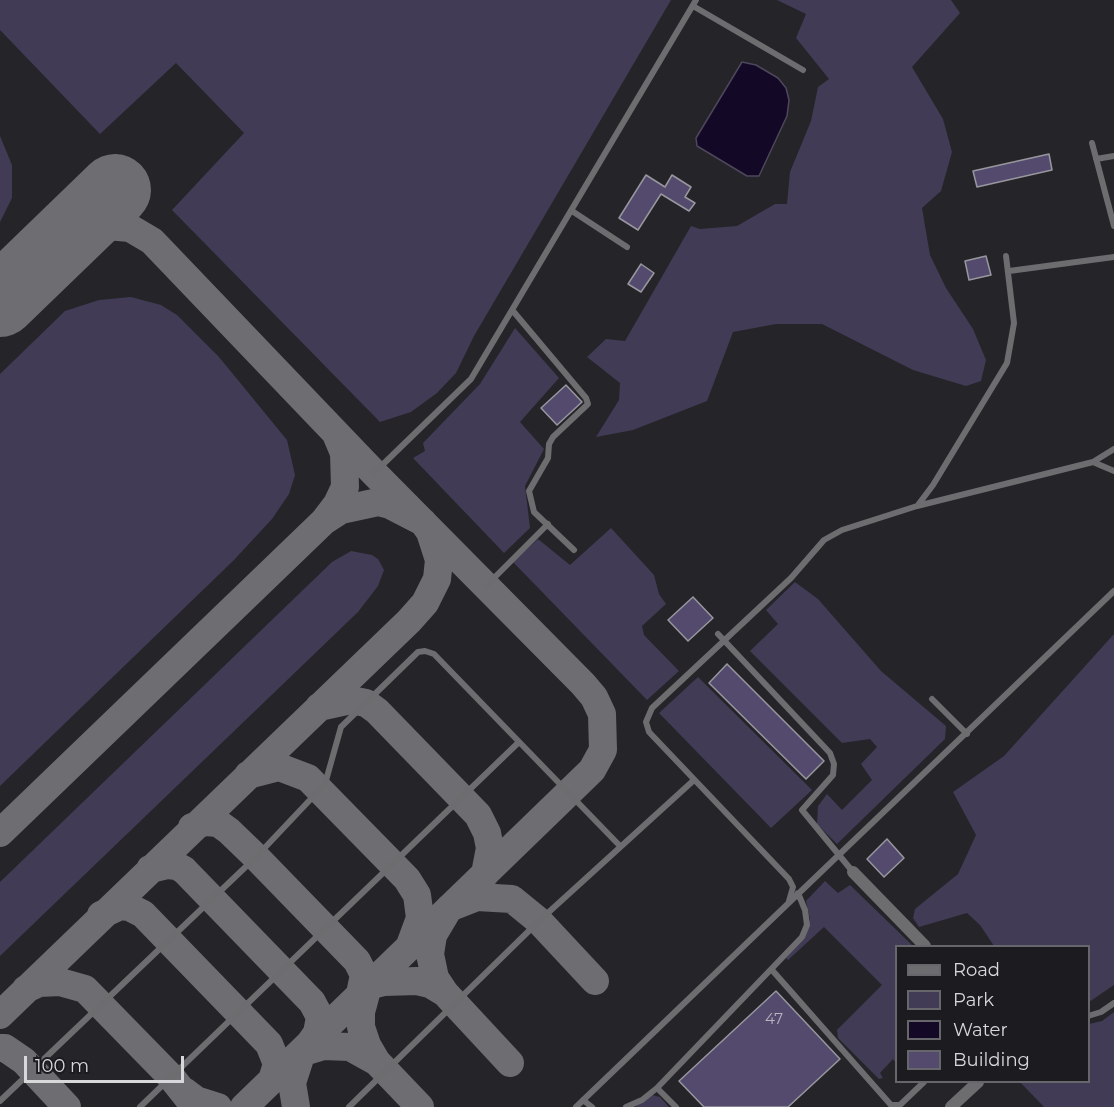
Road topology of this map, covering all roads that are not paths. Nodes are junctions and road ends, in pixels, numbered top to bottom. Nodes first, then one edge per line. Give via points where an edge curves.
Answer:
1 (695, 3) edge
2 (803, 70) dead end
3 (1092, 143) dead end
4 (1114, 156) edge
5 (1096, 159) junction
6 (572, 211) junction
7 (1114, 226) edge
8 (627, 247) dead end
9 (1006, 256) dead end
10 (1114, 257) edge
11 (1009, 271) junction
12 (513, 311) junction
13 (1114, 449) edge
14 (1093, 462) junction
15 (1114, 471) edge
16 (374, 473) dead end
17 (917, 506) junction
18 (548, 524) junction
19 (574, 550) dead end
20 (486, 586) dead end
21 (1114, 591) edge
22 (718, 634) dead end
23 (725, 641) junction
24 (932, 699) dead end
25 (967, 734) junction
26 (519, 742) junction
27 (694, 780) junction
28 (620, 846) junction
29 (839, 857) junction
30 (853, 872) joint
31 (798, 894) junction
32 (789, 901) junction
33 (924, 945) edge
34 (772, 970) junction
35 (1114, 1003) edge
36 (1090, 1016) edge
37 (923, 1083) edge
38 (977, 1083) edge
39 (657, 1088) junction
40 (583, 1100) junction
41 (0, 1101) edge
42 (140, 1107) edge
43 (348, 1107) edge
44 (576, 1107) edge
45 (592, 1107) edge
46 (626, 1107) edge
47 (676, 1107) edge
48 (951, 1107) edge

1 - 2 lane
1 - 6 lane
3 - 5 lane
4 - 5 lane
5 - 7 lane
6 - 8 lane
6 - 12 lane
9 - 11 lane
10 - 11 lane
11 - 17 lane via 1014,323 1007,363
12 - 16 lane via 471,379
12 - 18 lane via 588,404 553,437 548,458 529,491 534,512
13 - 14 lane
14 - 15 lane
14 - 17 lane
17 - 23 lane via 842,530 824,540
18 - 19 lane
18 - 20 lane
21 - 25 lane
22 - 23 lane
23 - 27 lane via 652,708 646,722 649,732
23 - 29 lane via 830,753 832,775 802,810
24 - 25 lane
25 - 29 lane
26 - 28 lane
26 - 41 lane via 434,654 425,651 411,657 341,727 325,784 255,857
26 - 42 lane
27 - 28 lane
27 - 32 lane via 789,879 793,887
28 - 43 lane
29 - 30 lane
29 - 31 lane
30 - 33 street
31 - 32 lane
31 - 34 lane via 807,925 802,937
32 - 40 lane
34 - 37 lane via 891,1105 900,1105
34 - 39 lane
35 - 36 lane
38 - 48 street
39 - 46 lane
39 - 47 lane
40 - 44 lane
40 - 45 lane

